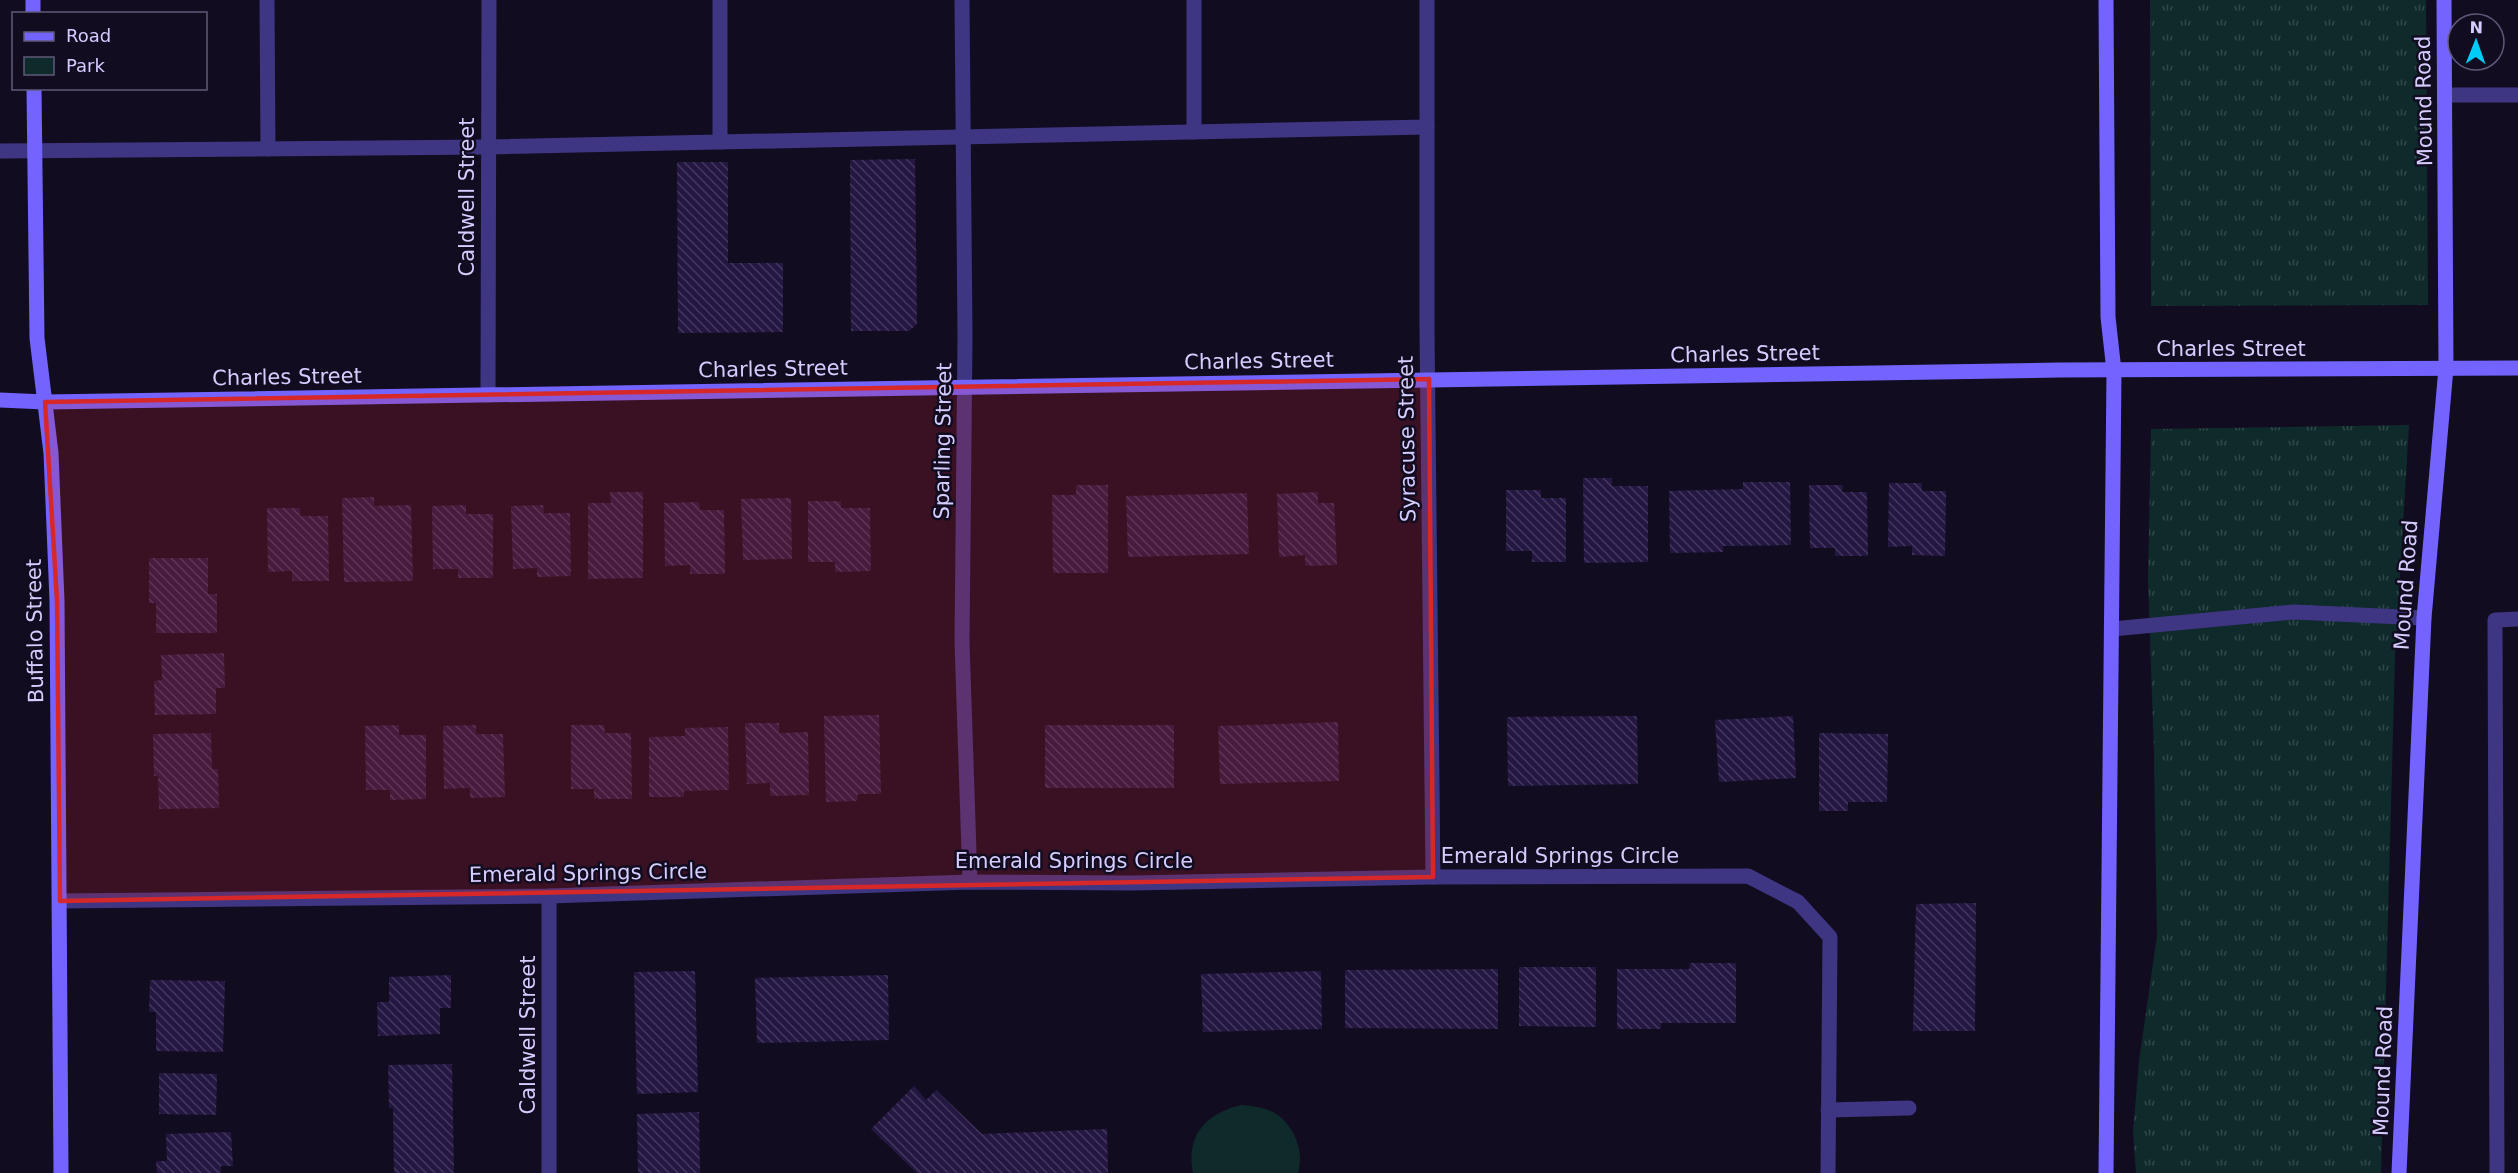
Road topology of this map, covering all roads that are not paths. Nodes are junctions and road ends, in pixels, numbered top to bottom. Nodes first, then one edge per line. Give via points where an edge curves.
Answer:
1 (267, 0) edge
2 (489, 0) edge
3 (720, 0) edge
4 (962, 0) edge
5 (1194, 0) edge
6 (1427, 0) edge
7 (2106, 0) edge
8 (2444, 0) edge
9 (34, 90) edge
10 (2445, 95) junction
11 (2518, 95) edge
12 (1427, 127) junction
13 (1194, 132) junction
14 (963, 136) junction
15 (720, 142) junction
16 (488, 147) junction
17 (268, 149) junction
18 (35, 150) junction
19 (0, 151) edge
20 (2446, 368) junction
21 (2518, 368) edge
22 (2114, 370) junction
23 (1429, 379) junction
24 (964, 386) junction
25 (488, 395) junction
26 (0, 400) edge
27 (45, 402) junction
28 (2424, 618) junction
29 (2518, 619) edge
30 (2112, 629) junction
31 (1433, 877) junction
32 (970, 882) junction
33 (549, 896) junction
34 (60, 901) junction
35 (1909, 1108) dead end
36 (1828, 1110) junction
37 (61, 1173) edge
38 (549, 1173) edge
39 (1828, 1173) edge
40 (2106, 1173) edge
41 (2400, 1173) edge
42 (2497, 1173) edge

1 - 17 street
2 - 16 street, Caldwell Street
3 - 15 street
4 - 14 street, Sparling Street
5 - 13 street
6 - 12 street, Syracuse Street
7 - 22 street via 2108,318
8 - 10 street, Mound Road
9 - 18 street, Buffalo Street
10 - 11 street
10 - 20 street, Mound Road
12 - 13 street
12 - 23 street, Syracuse Street
13 - 14 street
14 - 15 street
14 - 24 street, Sparling Street
15 - 16 street
16 - 17 street
16 - 25 street, Caldwell Street
17 - 18 street
18 - 19 street
18 - 27 street, Buffalo Street via 37,338
20 - 21 street, Charles Street
20 - 22 street, Charles Street
20 - 28 street, Mound Road
22 - 23 street, Charles Street
22 - 30 street
23 - 24 street, Charles Street
23 - 31 street, Syracuse Street
24 - 25 street, Charles Street
24 - 32 street, Sparling Street via 962,642
25 - 27 street, Charles Street
26 - 27 street, Charles Street
27 - 34 street, Buffalo Street via 57,601
28 - 30 street via 2294,612
28 - 41 street, Mound Road
29 - 42 street via 2495,620
30 - 40 street
31 - 32 street, Emerald Springs Circle
31 - 36 street, Emerald Springs Circle via 1748,876 1798,902 1830,937
32 - 33 street, Emerald Springs Circle
33 - 34 street, Emerald Springs Circle
33 - 38 street, Caldwell Street
34 - 37 street, Buffalo Street
35 - 36 street
36 - 39 street, Emerald Springs Circle

